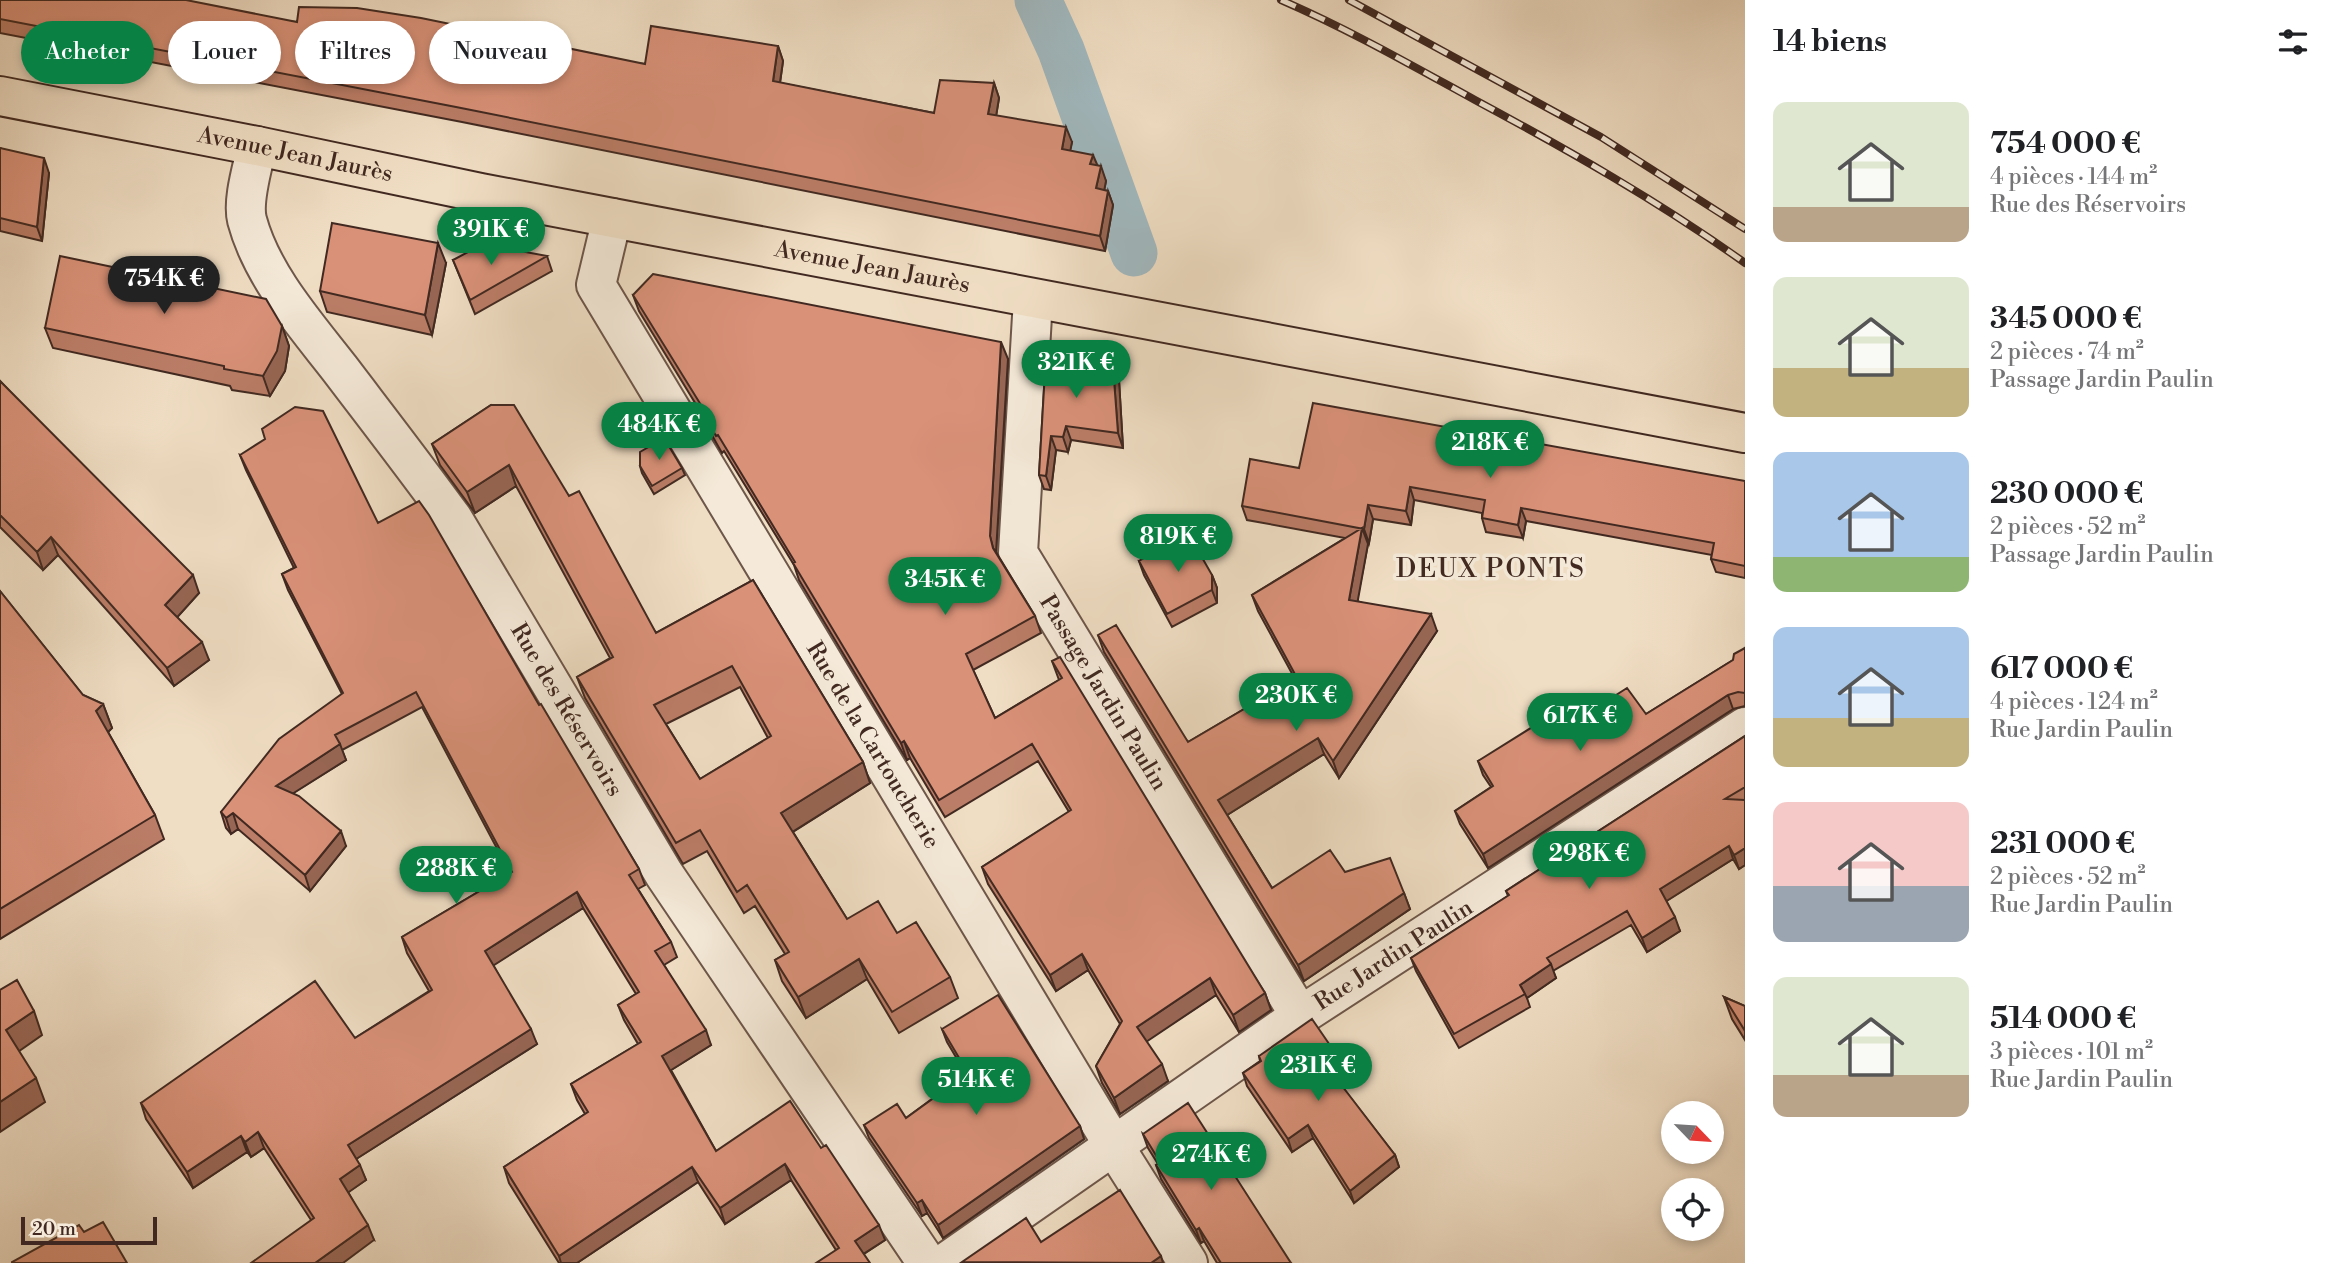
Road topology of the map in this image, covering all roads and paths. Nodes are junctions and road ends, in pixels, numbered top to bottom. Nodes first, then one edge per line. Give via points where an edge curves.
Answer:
1 (0, 96) edge
2 (257, 146) junction
3 (612, 218) junction
4 (1033, 299) junction
5 (1745, 433) edge
6 (1745, 727) edge
7 (1300, 1016) junction
8 (1114, 1146) junction
9 (928, 1263) edge
10 (945, 1263) edge
11 (1188, 1263) edge

1 - 2 main road, Avenue Jean Jaurès
2 - 3 main road, Avenue Jean Jaurès
2 - 9 street, Rue des Réservoirs via 246,217 262,261 453,519 664,874
3 - 4 main road, Avenue Jean Jaurès
3 - 8 street, Rue de la Cartoucherie via 596,285
4 - 5 main road, Avenue Jean Jaurès
4 - 7 street, Passage Jardin Paulin via 1018,554
6 - 7 street, Rue Jardin Paulin
7 - 8 street, Rue Jardin Paulin
8 - 10 street, Rue Jardin Paulin
8 - 11 street, Rue de la Cartoucherie

